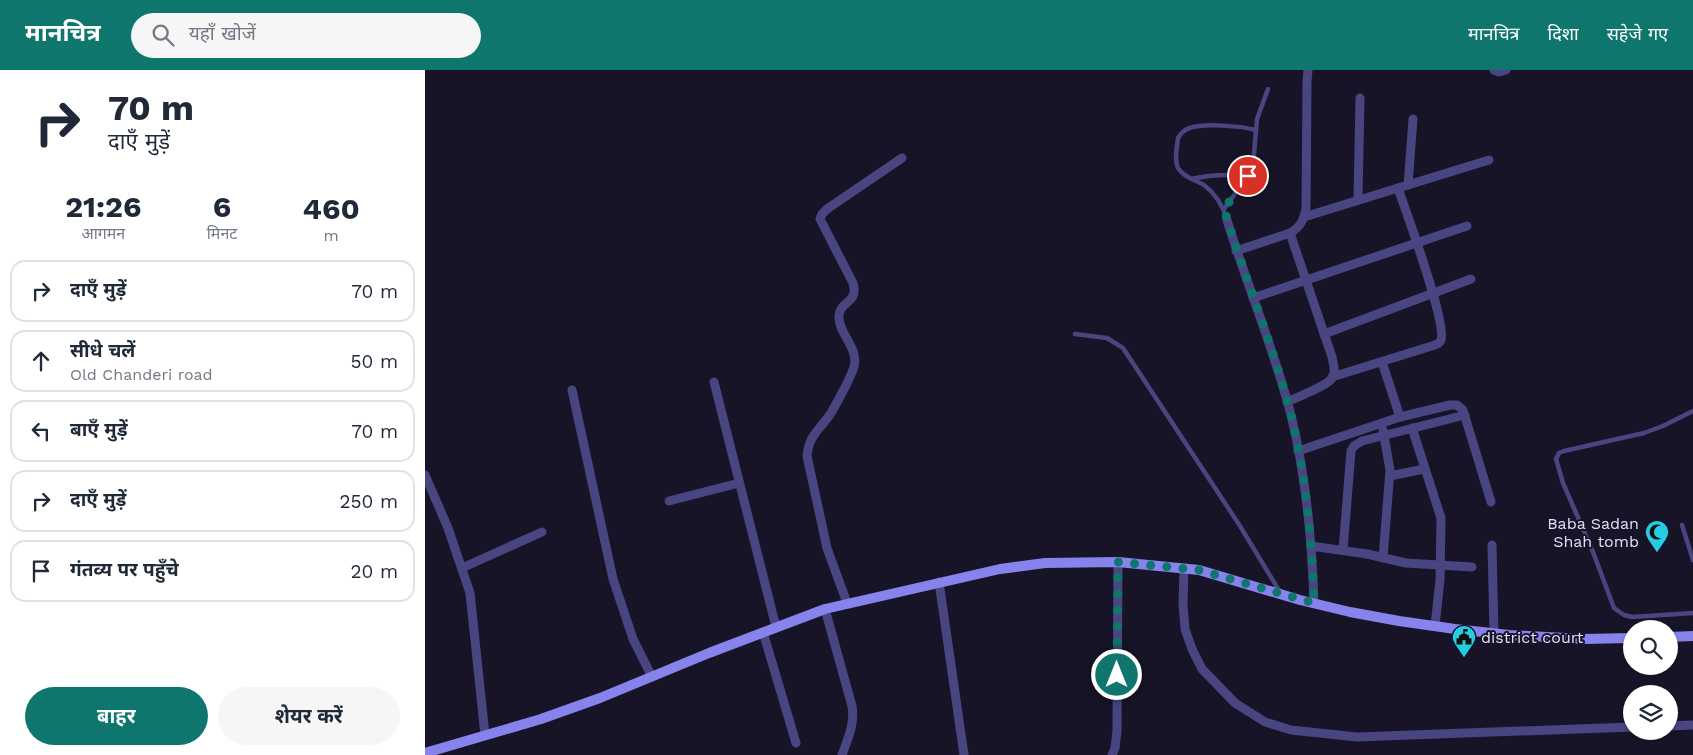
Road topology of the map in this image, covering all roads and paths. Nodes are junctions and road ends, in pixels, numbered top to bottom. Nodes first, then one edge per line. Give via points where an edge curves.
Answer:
1 (1308, 70) edge
2 (1494, 70) edge
3 (1506, 70) edge
4 (1268, 89) dead end
5 (1360, 98) dead end
6 (1413, 119) dead end
7 (1256, 130) junction
8 (901, 158) dead end
9 (1489, 160) dead end
10 (1248, 176) junction
11 (1192, 179) junction
12 (1408, 185) junction
13 (1398, 188) junction
14 (1358, 200) junction
15 (1224, 209) junction
16 (1304, 217) junction
17 (1227, 220) joint
18 (1467, 226) dead end
19 (1290, 233) junction
20 (1416, 243) junction
21 (1236, 251) junction
22 (1471, 279) dead end
23 (1306, 281) junction
24 (1432, 292) junction
25 (1253, 298) junction
26 (1075, 334) dead end
27 (1324, 334) junction
28 (1382, 362) junction
29 (1333, 377) junction
30 (714, 382) dead end
31 (572, 390) dead end
32 (1287, 402) junction
33 (1693, 411) edge
34 (1465, 416) junction
35 (1401, 417) junction
36 (1381, 423) junction
37 (1412, 428) junction
38 (1384, 435) junction
39 (1298, 451) junction
40 (1424, 469) junction
41 (425, 476) edge
42 (1390, 476) junction
43 (739, 483) junction
44 (669, 501) dead end
45 (1491, 502) dead end
46 (1682, 525) dead end
47 (542, 532) dead end
48 (1493, 545) dead end
49 (1311, 546) junction
50 (1343, 550) junction
51 (1383, 558) junction
52 (1693, 560) edge
53 (1118, 562) junction
54 (1440, 565) junction
55 (1472, 567) dead end
56 (462, 568) junction
57 (1192, 569) junction
58 (939, 582) junction
59 (1281, 594) junction
60 (847, 603) junction
61 (1314, 603) junction
62 (825, 609) junction
63 (1693, 613) edge
64 (1435, 626) junction
65 (775, 627) junction
66 (763, 632) junction
67 (1494, 633) junction
68 (1693, 636) edge
69 (1678, 637) edge
70 (1623, 638) edge
71 (652, 677) junction
72 (1693, 725) edge
73 (1678, 726) edge
74 (1623, 727) edge
75 (485, 735) junction
76 (796, 743) dead end
77 (425, 753) edge
78 (842, 755) edge
79 (964, 755) edge
80 (1112, 755) edge

1 - 16 street
2 - 3 street
4 - 7 lane
5 - 14 street
6 - 12 street
7 - 10 lane via 1253,165
7 - 11 lane via 1197,126 1181,133 1176,163 1184,175
8 - 60 street via 821,214 820,219 855,290 839,316 855,356 853,368 830,415 809,444 807,456 825,539
9 - 12 street
10 - 11 lane via 1218,174
10 - 15 lane
11 - 15 lane via 1212,193
12 - 13 street
13 - 14 street
13 - 20 street
14 - 16 street
15 - 17 lane
16 - 19 street via 1296,230
17 - 21 street
18 - 20 street
19 - 21 street
19 - 23 street
20 - 23 street
20 - 24 street
21 - 25 street
22 - 24 street
23 - 25 street
23 - 27 street
24 - 27 street
24 - 28 street via 1441,331 1440,343
25 - 32 street
26 - 59 lane via 1107,338 1123,348
27 - 29 street via 1333,363
28 - 29 street
28 - 35 street
29 - 32 street
30 - 43 street
31 - 71 street via 613,579 633,639
32 - 39 street
33 - 63 lane via 1651,431 1564,451 1556,459 1614,608 1631,617
34 - 35 street via 1460,406 1454,404
34 - 37 street
34 - 45 street
35 - 36 street
36 - 38 street
36 - 39 street
37 - 38 street
37 - 40 street
38 - 42 street
38 - 50 street via 1362,441 1352,448
39 - 49 street
40 - 42 street
40 - 54 street via 1441,518
41 - 56 street
42 - 51 street
43 - 44 street
43 - 65 street
46 - 52 lane
47 - 56 street
48 - 67 street
49 - 50 street
49 - 61 street
50 - 51 street
51 - 54 street
53 - 57 street
53 - 58 street via 1045,563
53 - 80 street via 1117,731
54 - 55 street
54 - 64 street
56 - 75 street via 473,607
57 - 59 street
57 - 74 street via 1183,604 1185,629 1192,649 1202,669 1218,687 1235,703 1265,722 1291,730 1357,737
58 - 60 street
58 - 79 street
59 - 61 street
60 - 62 street
61 - 64 street
62 - 65 street
62 - 78 street via 854,717
64 - 67 street
65 - 66 street
66 - 71 street
66 - 76 street
67 - 70 street
68 - 69 street
71 - 75 street via 541,719
72 - 73 street
75 - 77 street

